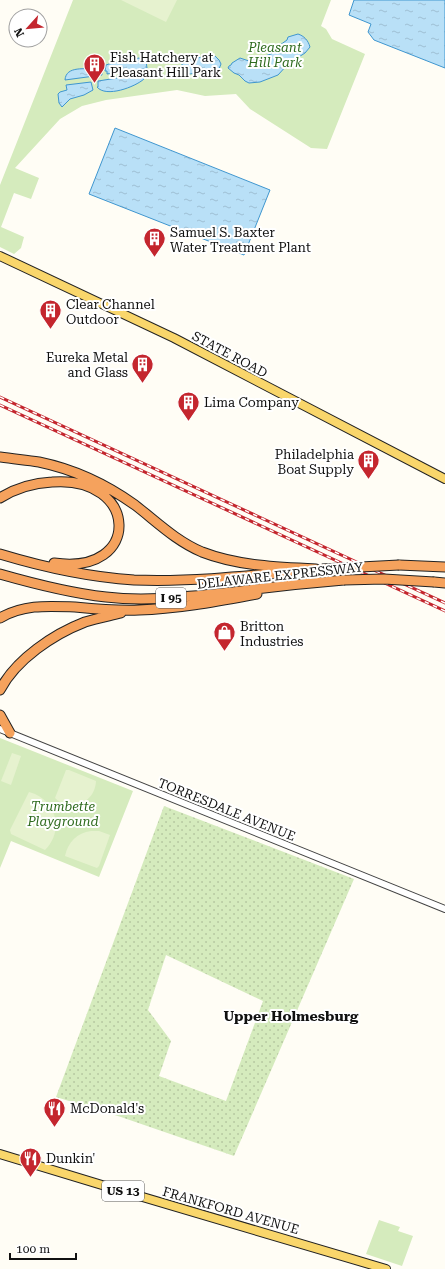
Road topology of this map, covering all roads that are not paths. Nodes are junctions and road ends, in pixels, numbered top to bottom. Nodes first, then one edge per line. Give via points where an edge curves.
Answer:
1 (0, 256) edge
2 (0, 457) edge
3 (445, 479) edge
4 (101, 484) junction
5 (0, 494) edge
6 (0, 498) edge
7 (0, 554) edge
8 (24, 561) junction
9 (445, 567) edge
10 (319, 569) junction
11 (0, 574) edge
12 (341, 580) junction
13 (445, 583) edge
14 (139, 610) junction
15 (0, 618) edge
16 (0, 690) edge
17 (0, 716) edge
18 (0, 729) edge
19 (10, 733) junction
20 (445, 909) edge
21 (0, 1154) edge
22 (386, 1269) edge

1 - 3 main road, STATE ROAD via 174,338
2 - 4 highway via 60,467
4 - 5 highway via 48,478 18,485
4 - 10 highway via 135,505 174,537 202,552 262,566
6 - 8 highway via 28,485 74,482 86,484 103,494 112,502 118,514 118,536 107,553 96,560 83,564
7 - 8 highway, DELAWARE EXPRESSWAY / I 95
8 - 10 highway, DELAWARE EXPRESSWAY / I 95 via 84,574 134,580 177,580
9 - 10 highway, DELAWARE EXPRESSWAY / I 95, bridge via 399,565
11 - 12 highway, DELAWARE EXPRESSWAY / I 95 via 82,594 141,599 187,597
12 - 13 highway, DELAWARE EXPRESSWAY / I 95, bridge via 384,579
12 - 14 highway via 234,598
14 - 15 highway via 29,607
14 - 16 highway via 87,622 53,638 26,658
17 - 19 highway
18 - 19 street, TORRESDALE AVENUE
19 - 20 street, TORRESDALE AVENUE
21 - 22 main road, FRANKFORD AVENUE / US 13

